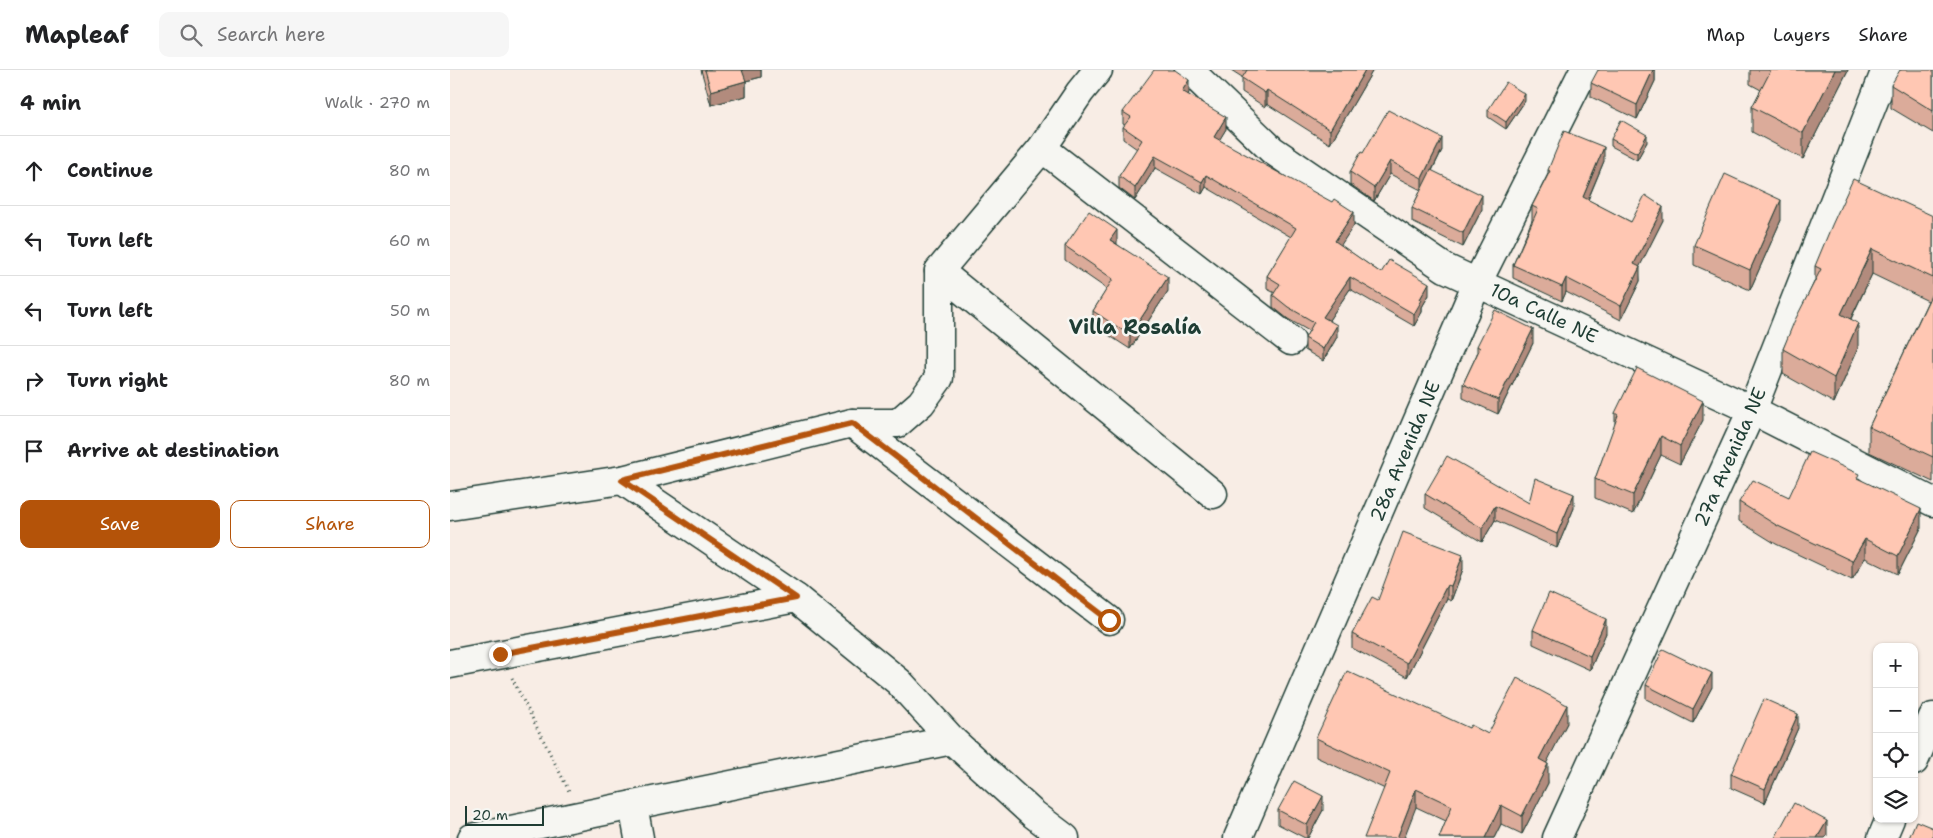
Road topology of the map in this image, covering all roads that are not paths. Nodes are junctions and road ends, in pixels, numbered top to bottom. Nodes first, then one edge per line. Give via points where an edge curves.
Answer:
1 (1098, 70) edge
2 (1189, 70) edge
3 (1584, 70) edge
4 (1886, 70) edge
5 (1042, 148) junction
6 (939, 271) junction
7 (1477, 282) junction
8 (1291, 341) dead end
9 (1752, 410) junction
10 (852, 423) junction
11 (622, 480) junction
12 (1213, 494) dead end
13 (1933, 502) edge
14 (450, 506) edge
15 (796, 598) junction
16 (1109, 620) dead end
17 (450, 664) edge
18 (1933, 717) edge
19 (952, 740) junction
20 (1918, 752) edge
21 (633, 805) junction
22 (1888, 823) edge
23 (472, 838) edge
24 (639, 838) edge
25 (1066, 838) edge
26 (1238, 838) edge
27 (1557, 838) edge
28 (1882, 838) edge

1 - 5 street
2 - 7 street, 10a Calle NE via 1272,150 1445,268
3 - 7 street, 28a Avenida NE
4 - 9 street, 27a Avenida NE
5 - 6 street
5 - 8 street
6 - 10 street via 938,378 921,403 898,424
6 - 12 street
7 - 9 street, 10a Calle NE
7 - 26 street, 28a Avenida NE
9 - 13 street, 10a Calle NE
9 - 27 street, 27a Avenida NE
10 - 11 street
10 - 16 street
11 - 14 street
11 - 15 street
15 - 17 street
15 - 19 street via 900,682
18 - 20 street
19 - 21 street
19 - 25 street via 1032,814
21 - 23 street
21 - 24 street
22 - 28 street

